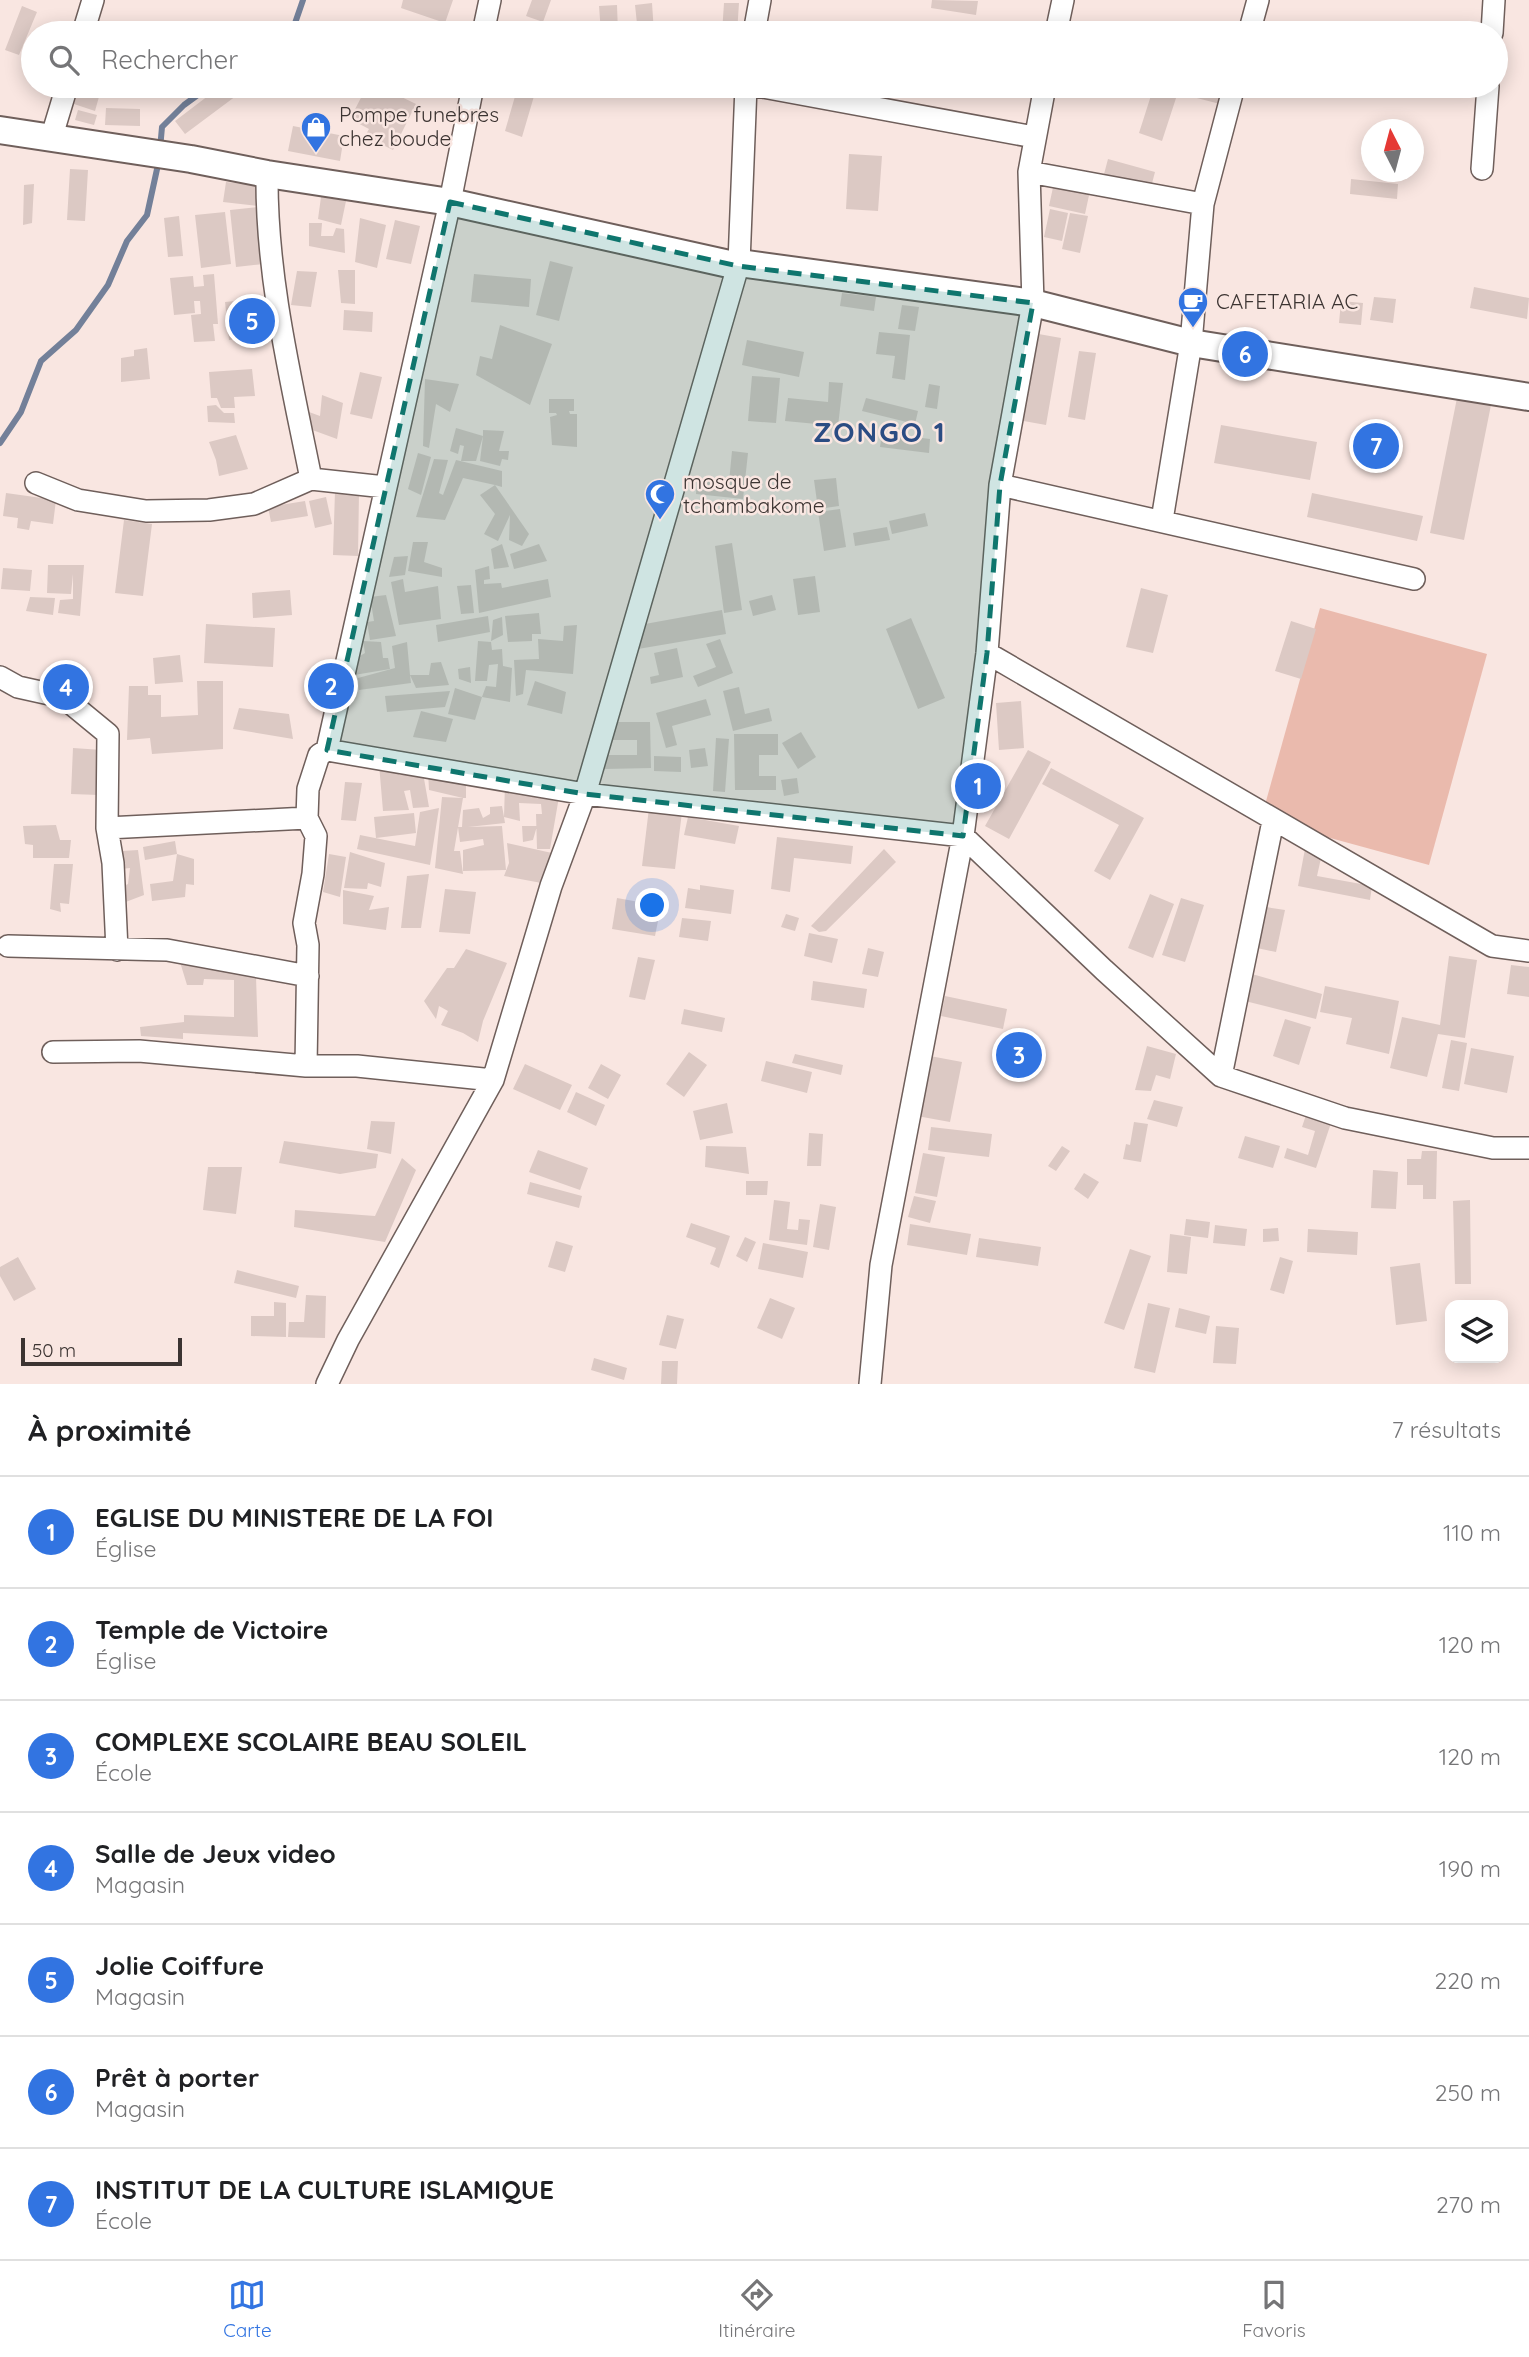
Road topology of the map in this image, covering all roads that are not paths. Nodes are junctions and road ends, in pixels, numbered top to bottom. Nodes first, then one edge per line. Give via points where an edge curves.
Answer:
1 (93, 0) edge
2 (490, 0) edge
3 (760, 0) edge
4 (1063, 0) edge
5 (1258, 0) edge
6 (1494, 0) edge
7 (87, 21) edge
8 (486, 21) edge
9 (756, 21) edge
10 (1059, 21) edge
11 (1252, 21) edge
12 (1493, 21) edge
13 (63, 98) edge
14 (471, 98) edge
15 (745, 98) edge
16 (822, 98) edge
17 (1042, 98) edge
18 (1231, 98) edge
19 (1487, 98) edge
20 (0, 130) edge
21 (1034, 137) junction
22 (51, 139) junction
23 (1482, 169) dead end
24 (1030, 172) junction
25 (267, 174) junction
26 (450, 202) junction
27 (1202, 204) junction
28 (738, 264) junction
29 (1033, 303) junction
30 (1191, 343) junction
31 (1529, 397) edge
32 (311, 479) junction
33 (36, 483) dead end
34 (1000, 485) junction
35 (385, 487) junction
36 (1162, 520) junction
37 (1414, 579) dead end
38 (987, 653) junction
39 (0, 677) edge
40 (327, 750) junction
41 (585, 794) junction
42 (307, 818) junction
43 (1273, 821) junction
44 (107, 828) junction
45 (963, 836) junction
46 (8, 946) dead end
47 (117, 950) junction
48 (1529, 951) edge
49 (308, 976) junction
50 (53, 1052) dead end
51 (306, 1066) junction
52 (1221, 1076) junction
53 (493, 1080) junction
54 (1529, 1148) edge
55 (327, 1384) edge
56 (870, 1384) edge

1 - 7 street
2 - 8 street
3 - 9 street
4 - 10 street
5 - 11 street
6 - 12 street
13 - 22 street
14 - 26 street
15 - 28 street
16 - 21 street
17 - 21 street
18 - 27 street
19 - 23 street
20 - 22 street
21 - 24 street
22 - 25 street
24 - 27 street
24 - 29 street
25 - 26 street
25 - 32 street via 281,327
26 - 28 street
26 - 35 street
27 - 30 street
28 - 29 street
28 - 41 street
29 - 30 street
29 - 34 street
30 - 31 street
30 - 36 street
32 - 33 street via 254,504 146,512 78,500
32 - 35 street
34 - 36 street
34 - 38 street
35 - 40 street
36 - 37 street
38 - 43 street
38 - 45 street
39 - 44 street via 19,687 63,697 108,734
40 - 41 street
40 - 42 street via 319,755 308,789
41 - 45 street
41 - 53 street via 551,886
42 - 44 street
42 - 49 street via 316,836 304,923
43 - 48 street via 1492,946
43 - 52 street
44 - 47 street
45 - 52 street
45 - 56 street via 881,1265
46 - 47 street
47 - 49 street via 167,950
49 - 51 street
50 - 51 street via 139,1051
51 - 53 street via 357,1066
52 - 54 street via 1345,1118 1493,1148
53 - 55 street

